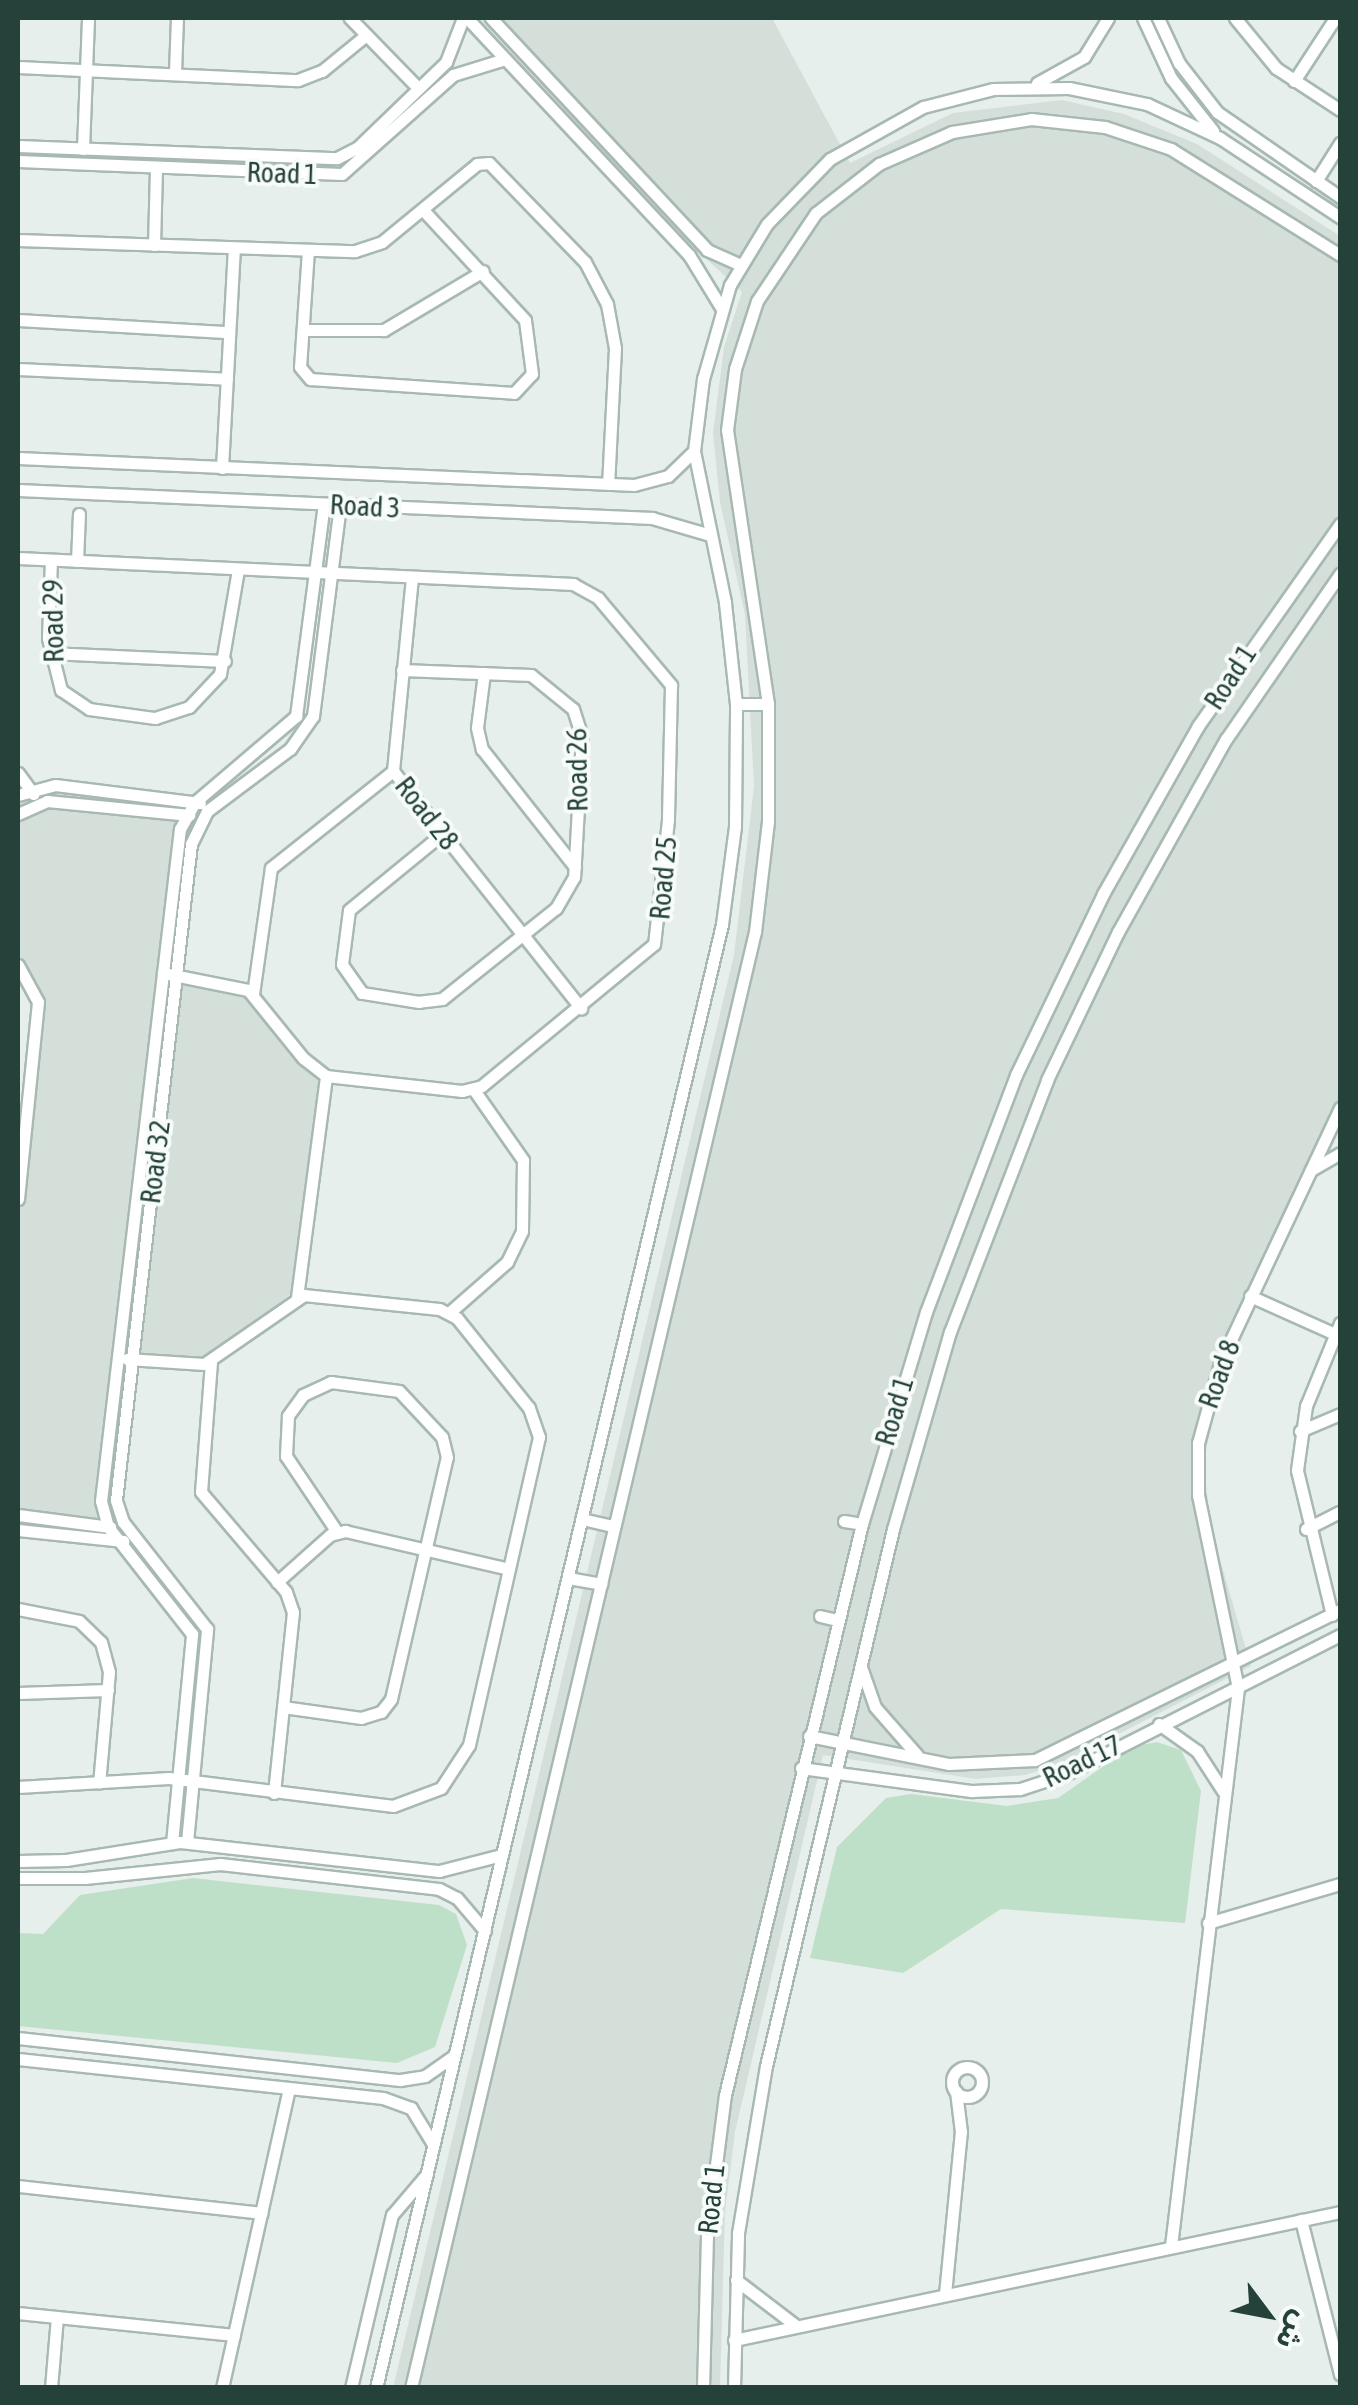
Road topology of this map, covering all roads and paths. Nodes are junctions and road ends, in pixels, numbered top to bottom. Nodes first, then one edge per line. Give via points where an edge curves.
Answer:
1 (88, 18) edge
2 (178, 18) edge
3 (350, 18) edge
4 (465, 18) edge
5 (490, 18) edge
6 (1108, 18) edge
7 (1143, 18) edge
8 (1158, 18) edge
9 (1235, 18) edge
10 (1333, 18) edge
11 (366, 35) junction
12 (505, 59) junction
13 (18, 67) edge
14 (86, 70) junction
15 (175, 72) junction
16 (1294, 80) junction
17 (1029, 86) junction
18 (418, 88) junction
19 (1340, 110) edge
20 (1220, 138) junction
21 (1340, 143) edge
22 (18, 146) edge
23 (83, 149) junction
24 (18, 161) edge
25 (156, 168) junction
26 (1316, 180) junction
27 (1340, 197) edge
28 (424, 212) junction
29 (1340, 217) edge
30 (18, 240) edge
31 (154, 245) junction
32 (234, 248) junction
33 (308, 250) junction
34 (1340, 255) edge
35 (741, 265) junction
36 (483, 271) junction
37 (722, 308) junction
38 (18, 320) edge
39 (303, 330) junction
40 (230, 332) junction
41 (18, 369) edge
42 (227, 379) junction
43 (694, 451) junction
44 (18, 458) edge
45 (222, 468) junction
46 (608, 484) junction
47 (18, 490) edge
48 (324, 504) junction
49 (340, 504) junction
50 (79, 514) dead end
51 (1339, 530) edge
52 (710, 535) junction
53 (18, 558) edge
54 (52, 560) junction
55 (77, 561) junction
56 (238, 570) junction
57 (316, 574) junction
58 (332, 574) junction
59 (1340, 574) edge
60 (412, 577) junction
61 (49, 653) junction
62 (226, 661) junction
63 (402, 670) junction
64 (484, 673) junction
65 (736, 704) junction
66 (768, 704) junction
67 (393, 771) junction
68 (18, 773) edge
69 (23, 791) edge
70 (40, 802) junction
71 (195, 802) junction
72 (214, 805) junction
73 (18, 814) edge
74 (186, 815) junction
75 (203, 817) junction
76 (442, 834) junction
77 (575, 866) junction
78 (523, 935) junction
79 (18, 965) edge
80 (162, 973) junction
81 (176, 975) junction
82 (253, 994) junction
83 (581, 1008) junction
84 (24, 1071) edge
85 (326, 1076) junction
86 (474, 1090) junction
87 (1340, 1108) edge
88 (20, 1150) edge
89 (1340, 1153) edge
90 (1308, 1172) junction
91 (18, 1199) edge
92 (1250, 1296) junction
93 (297, 1297) junction
94 (450, 1312) junction
95 (1338, 1329) edge
96 (118, 1358) junction
97 (132, 1360) junction
98 (211, 1362) junction
99 (1340, 1414) edge
100 (1300, 1432) junction
101 (1340, 1512) edge
102 (18, 1515) edge
103 (582, 1519) junction
104 (844, 1521) dead end
105 (862, 1524) junction
106 (613, 1526) junction
107 (108, 1527) junction
108 (1306, 1529) junction
109 (18, 1530) edge
110 (129, 1530) junction
111 (337, 1532) junction
112 (118, 1540) junction
113 (140, 1544) junction
114 (426, 1550) junction
115 (509, 1569) junction
116 (568, 1578) junction
117 (277, 1582) junction
118 (601, 1584) junction
119 (18, 1609) edge
120 (1336, 1612) edge
121 (820, 1616) dead end
122 (838, 1620) junction
123 (1340, 1634) edge
124 (1237, 1659) junction
125 (860, 1665) junction
126 (1238, 1688) junction
127 (108, 1690) junction
128 (18, 1693) edge
129 (283, 1707) junction
130 (1159, 1724) junction
131 (809, 1736) junction
132 (842, 1742) junction
133 (920, 1757) junction
134 (802, 1768) junction
135 (835, 1772) junction
136 (179, 1778) junction
137 (194, 1782) junction
138 (100, 1783) junction
139 (18, 1786) edge
140 (1223, 1791) junction
141 (274, 1793) junction
142 (187, 1842) junction
143 (172, 1843) junction
144 (502, 1855) junction
145 (18, 1860) edge
146 (18, 1878) edge
147 (1340, 1884) edge
148 (1208, 1924) junction
149 (484, 1931) junction
150 (18, 2038) edge
151 (455, 2053) junction
152 (18, 2060) edge
153 (289, 2088) junction
154 (956, 2092) junction
155 (978, 2092) junction
156 (961, 2132) junction
157 (434, 2147) junction
158 (427, 2174) junction
159 (18, 2186) edge
160 (262, 2212) junction
161 (1340, 2212) edge
162 (1301, 2220) junction
163 (1171, 2246) junction
164 (736, 2280) junction
165 (945, 2294) junction
166 (18, 2313) edge
167 (57, 2317) junction
168 (795, 2325) junction
169 (234, 2334) junction
170 (734, 2340) junction
171 (1340, 2374) edge
172 (51, 2388) edge
173 (222, 2388) edge
174 (351, 2388) edge
175 (376, 2388) edge
176 (411, 2388) edge
177 (703, 2388) edge
178 (734, 2388) edge

1 - 14 street
2 - 15 street
3 - 11 street
4 - 12 street
4 - 18 street, Road 1 via 454,52
5 - 35 street via 707,250
6 - 17 street via 1084,57
7 - 20 street via 1170,78
8 - 26 street via 1178,63 1217,112
9 - 16 street via 1260,54
10 - 16 street
11 - 15 street via 322,71 298,80
11 - 18 street
12 - 25 street, Road 1 via 452,75 342,174
12 - 37 street via 689,255
13 - 14 street
14 - 15 street
14 - 23 street
16 - 19 street
17 - 20 street via 1122,97
17 - 35 street via 958,96 859,140 786,200
18 - 23 street, Road 1 via 357,148 326,160
20 - 29 street
21 - 26 street
22 - 23 street, Road 1
24 - 25 street, Road 1
25 - 31 street
26 - 27 street
28 - 33 street via 367,248
28 - 36 street
28 - 46 street via 484,162 585,262 606,304 614,348
30 - 31 street
31 - 32 street
32 - 33 street
32 - 40 street
33 - 39 street
34 - 66 street via 1171,149 1072,121 1032,119 952,132 903,151 846,186 773,270 744,334 729,399 728,460 757,603
35 - 37 street
36 - 39 street via 384,330
36 - 39 street via 514,306 529,336 532,374 514,393 316,382 300,366
37 - 43 street via 703,379
38 - 40 street
40 - 42 street
41 - 42 street
42 - 45 street
43 - 46 street, Road 3 via 657,481
43 - 52 street
44 - 45 street, Road 3
45 - 46 street, Road 3
47 - 48 street, Road 3
48 - 49 street, Road 3
48 - 57 street, Road 32
49 - 52 street, Road 3 via 652,518
49 - 58 street, Road 32
50 - 55 street
51 - 105 street, Road 1 via 1198,726 1051,999 932,1295
52 - 65 street
53 - 54 street
54 - 55 street
54 - 61 street, Road 29
55 - 56 street
56 - 57 street
56 - 62 street
57 - 58 street, Road 25
57 - 71 street, Road 32 via 296,716
58 - 60 street, Road 25
58 - 72 street, Road 32 via 320,690 307,728
59 - 125 street, Road 1 via 1191,798 1047,1080 950,1332
60 - 63 street, Road 28
60 - 83 street, Road 25 via 582,587 671,684 657,935 642,960
61 - 62 street
61 - 62 street, Road 29 via 57,683 78,705 155,718 188,708
63 - 64 street, Road 26
63 - 67 street, Road 28
64 - 77 street via 477,728 482,750
64 - 77 street, Road 26 via 537,676 576,715 582,736
65 - 66 street
65 - 103 street via 735,827 718,949
66 - 106 street via 768,820 752,946
67 - 76 street, Road 28
67 - 82 street via 272,868
68 - 69 street
69 - 70 street
69 - 71 street via 55,784
70 - 73 street
70 - 74 street
71 - 72 street
71 - 74 street, Road 32
72 - 75 street, Road 32
74 - 75 street
74 - 80 street, Road 32
75 - 81 street, Road 32 via 192,844
76 - 78 street, Road 28
76 - 78 street, Road 26 via 349,910 341,952 350,982 370,996 434,1002
77 - 78 street, Road 26 via 562,902
78 - 83 street, Road 28
79 - 84 street via 38,1002
80 - 81 street
80 - 96 street, Road 32
81 - 82 street via 228,982
81 - 97 street, Road 32
82 - 85 street via 303,1058
83 - 86 street, Road 25
84 - 88 street
85 - 86 street
85 - 93 street
86 - 94 street via 523,1160 522,1231 506,1262
87 - 90 street, Road 8
88 - 91 street
89 - 90 street
90 - 92 street, Road 8
92 - 95 street
92 - 124 street, Road 8 via 1207,1402 1196,1470
93 - 94 street
93 - 98 street
94 - 115 street via 537,1422
95 - 100 street
96 - 97 street
96 - 107 street, Road 32 via 102,1501
97 - 98 street
97 - 110 street, Road 32 via 116,1500
98 - 117 street via 201,1492
99 - 100 street
100 - 108 street via 1298,1489
101 - 108 street
102 - 107 street
103 - 106 street
103 - 116 street
104 - 105 street
105 - 122 street, Road 1
106 - 118 street
107 - 110 street
107 - 112 street
108 - 120 street
109 - 112 street
110 - 113 street, Road 32
111 - 114 street
111 - 114 street via 286,1456 288,1416 302,1395 321,1384 381,1386 411,1399 446,1447
111 - 117 street
112 - 113 street
112 - 136 street via 192,1634
113 - 137 street, Road 32 via 207,1628
114 - 115 street
114 - 129 street via 388,1704 361,1718
115 - 141 street via 470,1745 441,1788 393,1806
116 - 118 street
116 - 144 street
117 - 129 street via 294,1612
118 - 176 street
119 - 127 street via 64,1615 92,1630 108,1656
120 - 124 street, Road 17
121 - 122 street
122 - 131 street, Road 1
123 - 126 street, Road 17
124 - 126 street, Road 8
124 - 133 street, Road 17 via 1035,1760 978,1766
125 - 132 street, Road 1
125 - 133 street via 881,1717
126 - 130 street, Road 17
126 - 140 street, Road 8
127 - 128 street
127 - 138 street
129 - 141 street
130 - 135 street, Road 17 via 1066,1774 1020,1789 972,1791
130 - 140 street via 1198,1752
131 - 132 street, Road 17
131 - 134 street, Road 1
132 - 133 street, Road 17
132 - 135 street, Road 1
134 - 135 street, Road 17
134 - 177 street, Road 1 via 718,2132 704,2268
135 - 164 street, Road 1 via 754,2124
136 - 137 street
136 - 138 street
136 - 143 street
137 - 141 street
137 - 142 street, Road 32
138 - 139 street
140 - 148 street, Road 8
142 - 143 street
142 - 144 street via 439,1871
143 - 145 street via 66,1860
144 - 149 street
146 - 149 street via 85,1878 205,1864 276,1870 438,1889 457,1898
147 - 148 street
148 - 163 street, Road 8
149 - 151 street
150 - 151 street via 400,2080 436,2071
151 - 157 street
152 - 153 street
153 - 157 street via 397,2101 422,2119
153 - 160 street
154 - 155 street
154 - 155 street via 956,2073 971,2067 982,2080
154 - 156 street
155 - 156 street
156 - 165 street
157 - 158 street
158 - 174 street via 392,2215
158 - 175 street
159 - 160 street
160 - 169 street
161 - 162 street
162 - 163 street
162 - 171 street
163 - 165 street
164 - 168 street
164 - 170 street, Road 1
165 - 168 street
166 - 167 street
167 - 169 street
167 - 172 street
168 - 170 street
169 - 173 street
170 - 178 street, Road 1

